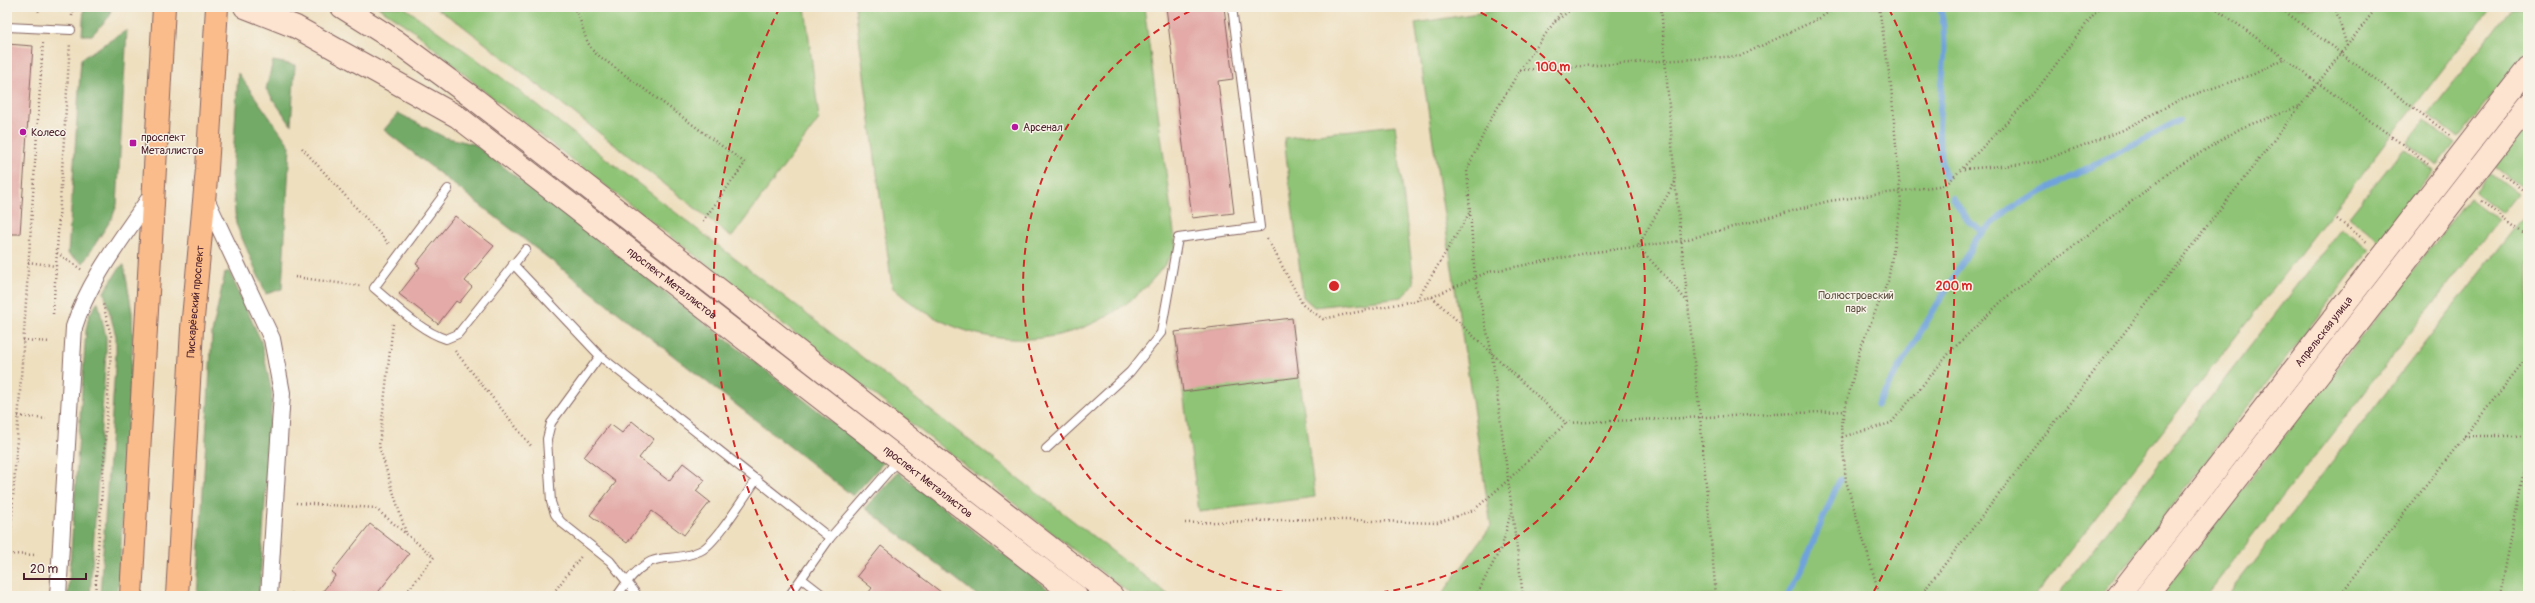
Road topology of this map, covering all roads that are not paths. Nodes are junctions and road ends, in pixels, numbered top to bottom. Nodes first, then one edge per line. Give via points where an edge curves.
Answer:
1 (164, 7) edge
2 (217, 7) edge
3 (245, 7) edge
4 (342, 7) edge
5 (1232, 7) edge
6 (7, 27) edge
7 (71, 30) road end
8 (2528, 68) edge
9 (2528, 105) edge
10 (448, 189) dead end
11 (155, 190) junction
12 (205, 197) junction
13 (526, 249) dead end
14 (513, 264) junction
15 (600, 356) junction
16 (1046, 449) dead end
17 (907, 450) junction
18 (757, 480) junction
19 (830, 538) junction
20 (802, 580) junction
21 (627, 582) junction
22 (58, 596) edge
23 (131, 596) edge
24 (177, 596) edge
25 (269, 596) edge
26 (617, 596) edge
27 (638, 596) edge
28 (789, 596) edge
29 (824, 596) edge
30 (1076, 596) edge
31 (1112, 596) edge
32 (2118, 596) edge
33 (2146, 596) edge

1 - 11 main road
2 - 12 main road, Пискарёвский проспект
3 - 17 street, проспект Металлистов via 296,27 458,118
4 - 17 street, проспект Металлистов via 396,41 476,100
5 - 16 lane via 1260,227 1178,238 1161,333 1130,372
6 - 7 lane
8 - 32 street, Апрельская улица
9 - 33 street, Апрельская улица
10 - 14 lane via 374,288 434,335 446,339 458,334
11 - 22 street via 93,285 80,308 74,327
11 - 23 main road
12 - 24 main road, Пискарёвский проспект via 192,329
12 - 25 street via 272,339 278,364 282,393
13 - 14 lane
14 - 15 lane
15 - 18 lane
15 - 21 lane via 551,423 547,438 551,502 561,522 610,561
17 - 19 lane
17 - 30 street, проспект Металлистов
17 - 31 street, проспект Металлистов
18 - 19 lane
18 - 21 lane via 712,542 701,551 653,559 640,567
19 - 20 lane
20 - 28 lane
20 - 29 lane
21 - 26 lane
21 - 27 lane

